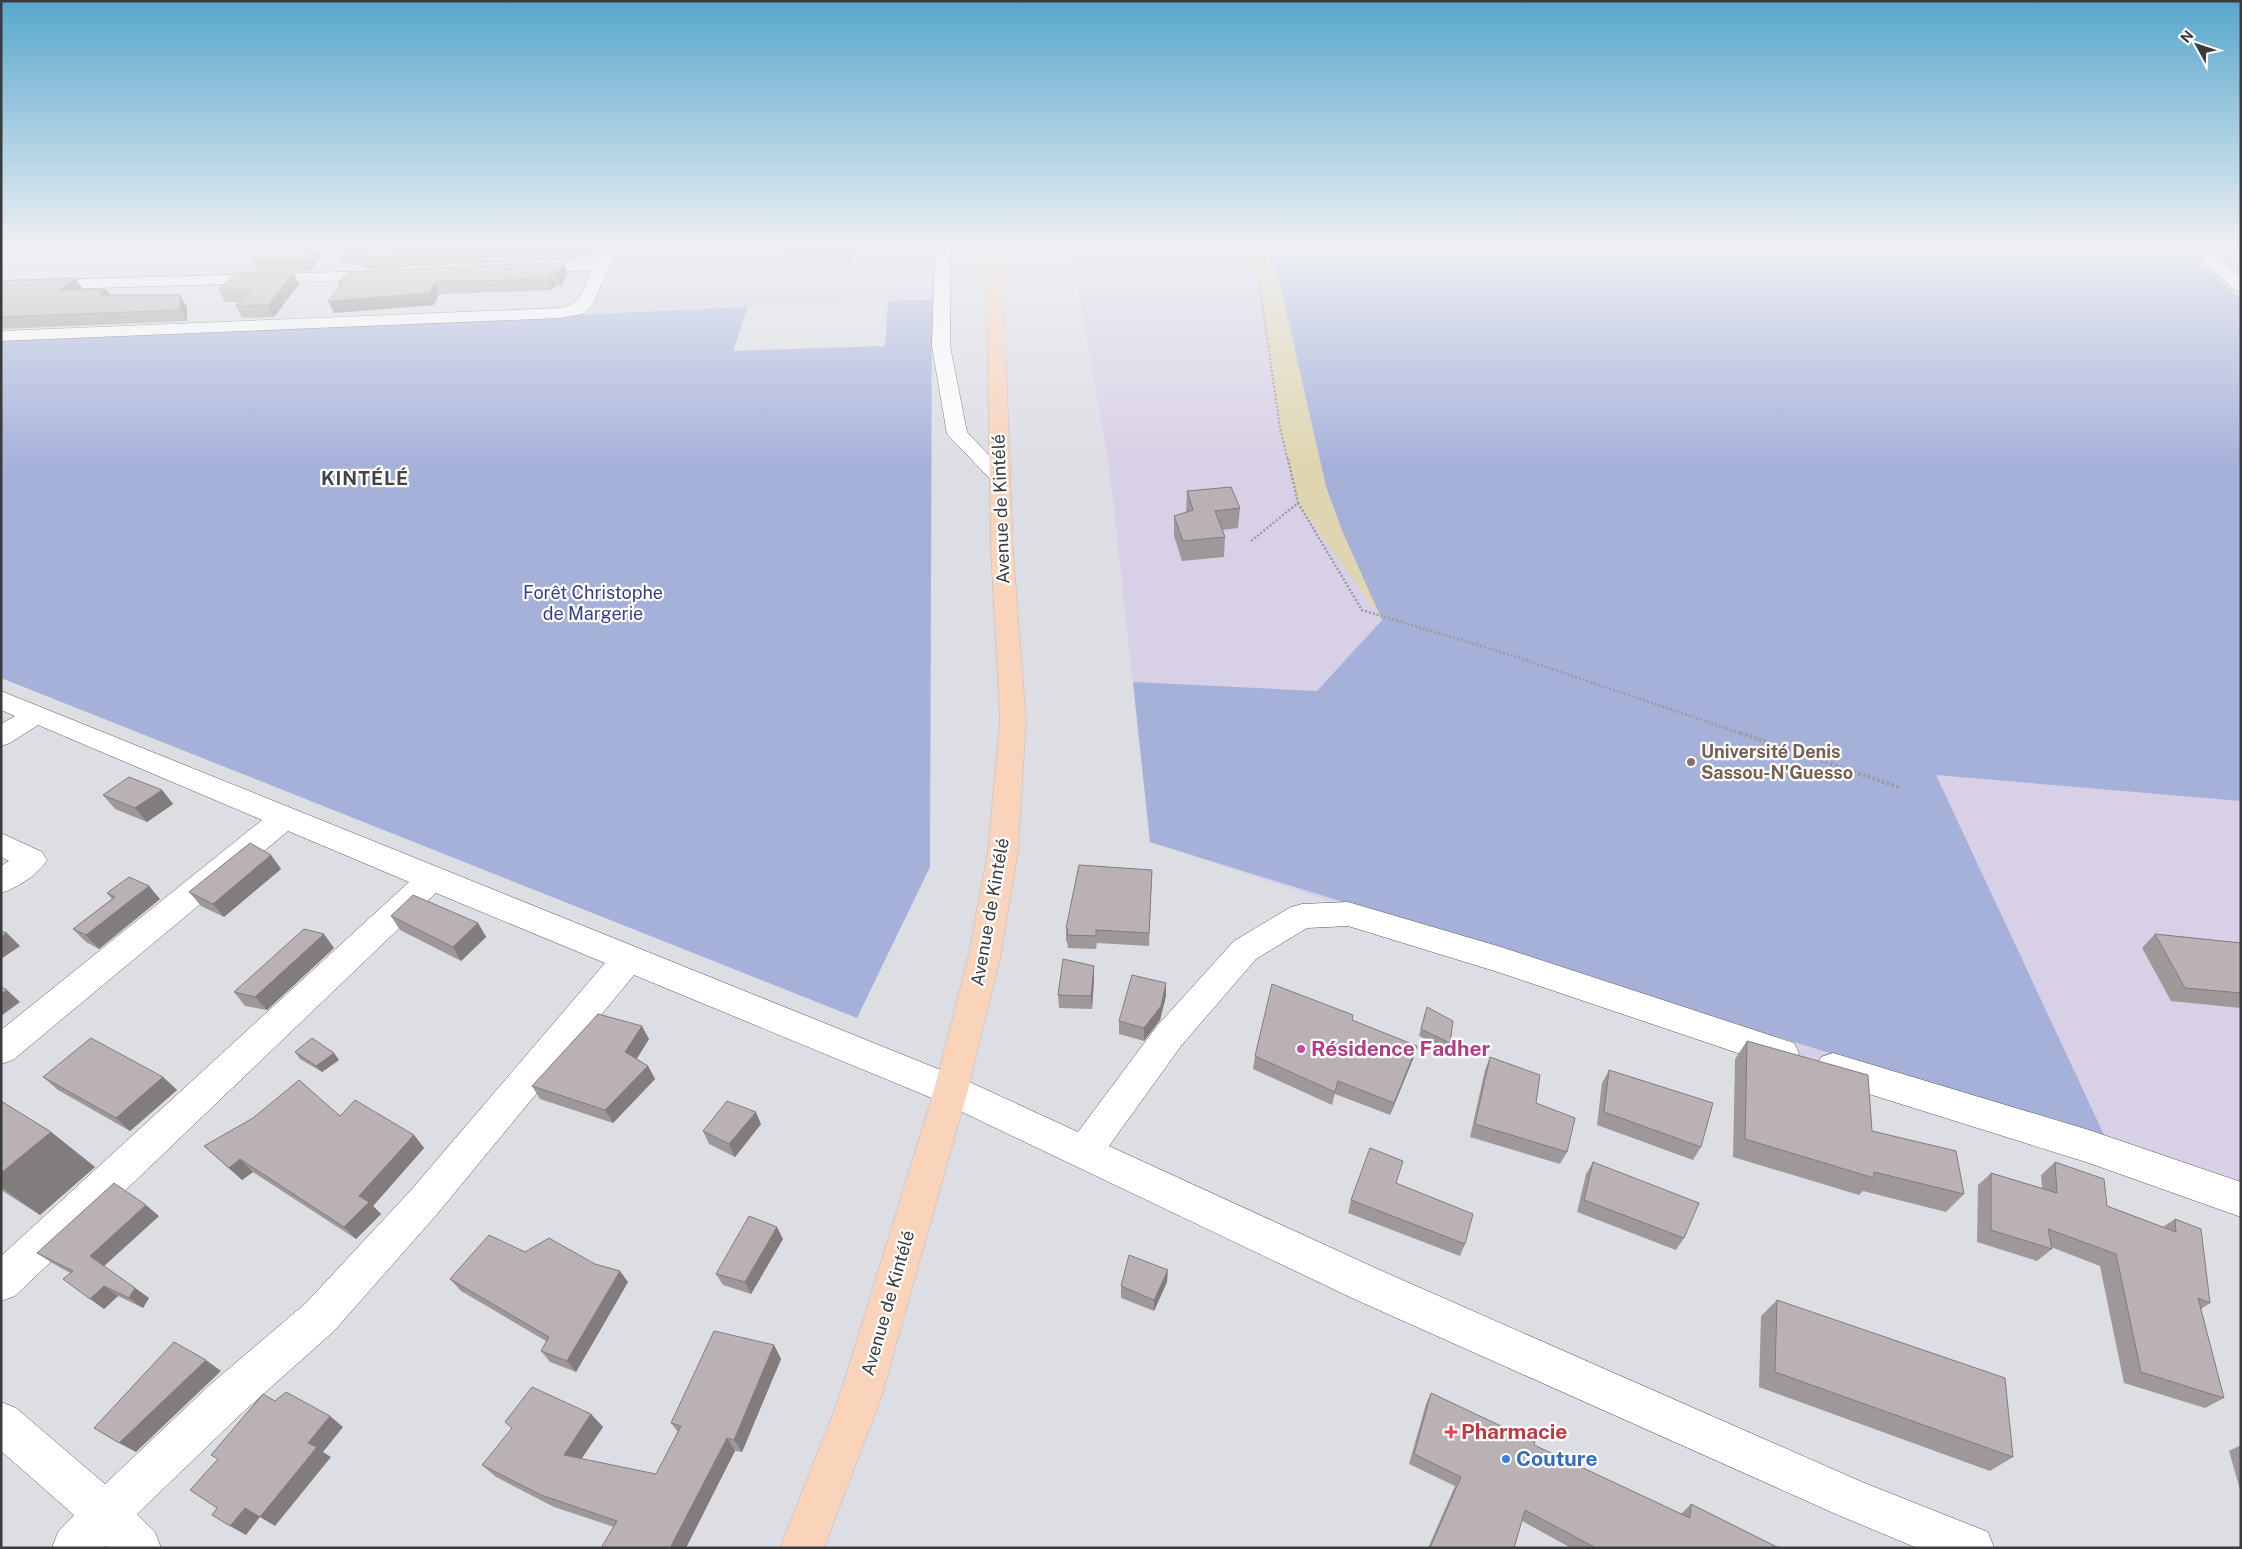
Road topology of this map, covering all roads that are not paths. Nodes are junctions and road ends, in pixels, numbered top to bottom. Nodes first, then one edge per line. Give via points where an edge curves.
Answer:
1 (375, 321) edge
2 (943, 321) edge
3 (996, 321) edge
4 (1, 336) edge
5 (999, 477) junction
6 (1, 700) edge
7 (35, 715) junction
8 (1, 737) edge
9 (284, 818) junction
10 (1, 844) edge
11 (432, 879) junction
12 (1, 882) edge
13 (628, 958) junction
14 (1, 1050) edge
15 (951, 1090) junction
16 (1085, 1151) junction
17 (2241, 1200) edge
18 (1, 1282) edge
19 (1, 1423) edge
20 (106, 1512) junction
21 (74, 1548) edge
22 (139, 1548) edge
23 (802, 1548) edge
24 (1972, 1548) edge

1 - 4 street
2 - 5 street via 941,346 957,434
3 - 5 main road, Avenue de Kintélé
5 - 15 main road, Avenue de Kintélé via 1013,721 1009,780 1003,851 984,958
6 - 7 street
7 - 8 street
7 - 9 street
9 - 11 street
9 - 14 street
10 - 12 street via 32,860
11 - 13 street
11 - 18 street
13 - 15 street
13 - 20 street via 425,1201 320,1316
15 - 16 street
15 - 23 main road, Avenue de Kintélé via 860,1398
16 - 17 street via 1169,1036 1245,950 1302,916 1348,914 1501,960 1786,1054 1992,1115
16 - 24 street via 1368,1285 1853,1500
19 - 20 street
20 - 21 street
20 - 22 street

